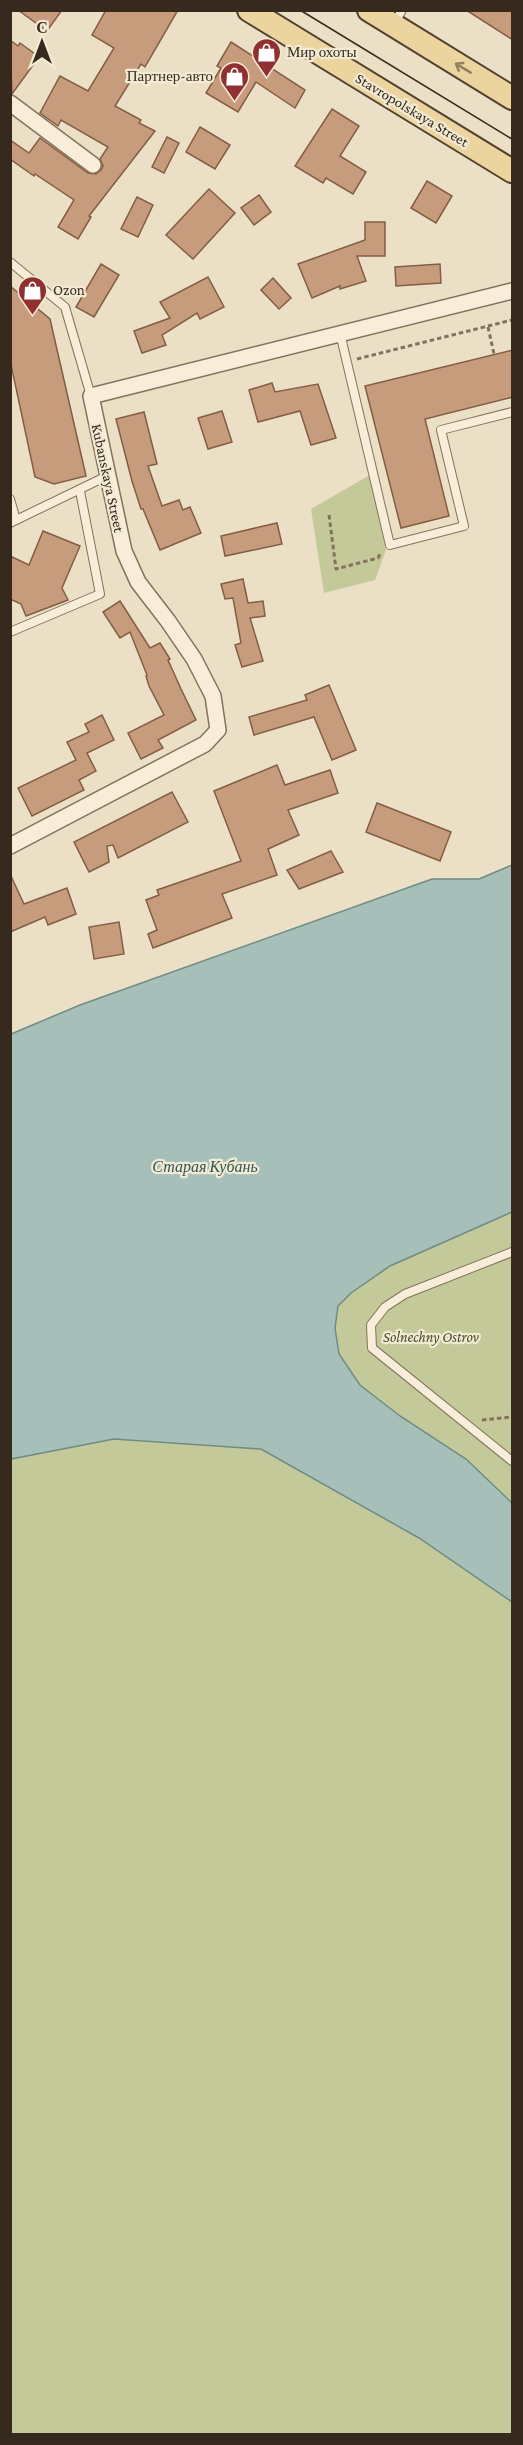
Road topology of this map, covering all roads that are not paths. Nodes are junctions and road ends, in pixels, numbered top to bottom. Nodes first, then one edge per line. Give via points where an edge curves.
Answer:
1 (249, 10) edge
2 (369, 10) edge
3 (397, 18) edge
4 (513, 98) edge
5 (10, 103) edge
6 (93, 165) dead end
7 (513, 171) edge
8 (10, 262) edge
9 (513, 291) edge
10 (340, 333) junction
11 (91, 396) junction
12 (513, 412) edge
13 (106, 476) junction
14 (80, 491) junction
15 (10, 499) edge
16 (13, 521) edge
17 (12, 629) edge
18 (10, 846) edge
19 (513, 1252) edge
20 (513, 1461) edge

1 - 7 main road, Stavropolskaya Street
2 - 3 main road
4 -> 3 main road
5 - 6 street
8 - 11 lane via 64,306
9 - 10 street
10 - 11 street
10 - 12 lane via 390,545 464,526 441,430
11 - 13 street, Kubanskaya Street
13 - 14 lane
13 - 18 street, Kubanskaya Street via 124,551 138,582 194,659 213,696 218,730 205,744
14 - 16 lane
14 - 17 lane via 100,594
15 - 16 lane
19 - 20 lane via 405,1293 384,1307 371,1325 372,1348

